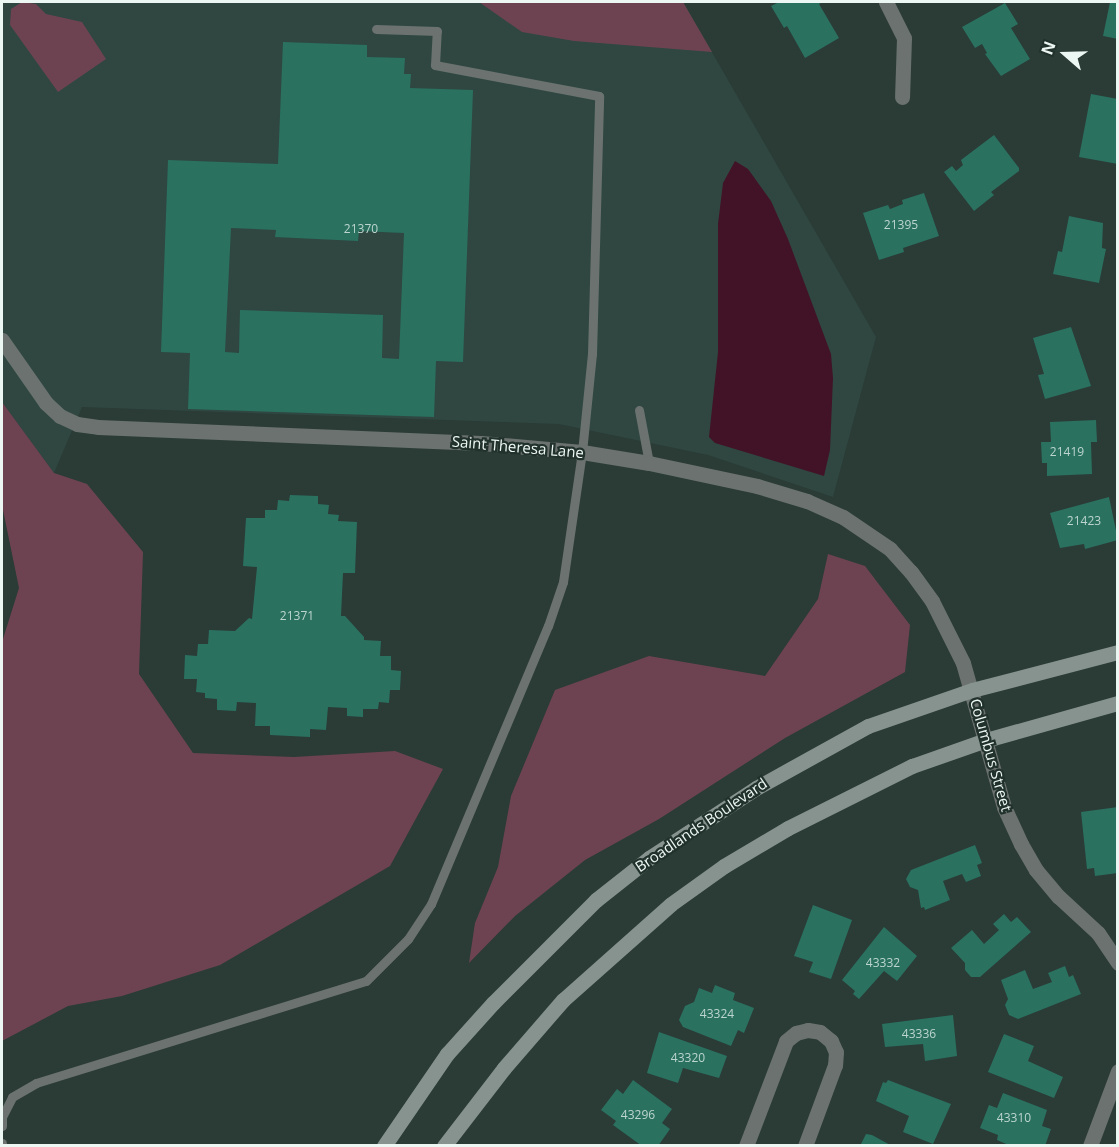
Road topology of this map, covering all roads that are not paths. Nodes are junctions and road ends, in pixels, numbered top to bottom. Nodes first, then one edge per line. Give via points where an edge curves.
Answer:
1 (886, 2) edge
2 (376, 29) dead end
3 (902, 97) dead end
4 (2, 340) edge
5 (639, 410) dead end
6 (582, 452) junction
7 (649, 463) junction
8 (1118, 652) edge
9 (972, 690) junction
10 (1118, 703) edge
11 (986, 740) junction
12 (1112, 939) edge
13 (1118, 963) edge
14 (1118, 1071) edge
15 (2, 1126) edge
16 (384, 1146) edge
17 (444, 1146) edge
18 (746, 1146) edge
19 (805, 1146) edge
20 (1089, 1146) edge

1 - 3 street via 904,38
2 - 6 lane via 437,31 435,65 599,96 592,354
4 - 6 street, Saint Theresa Lane via 46,403 77,424 481,442
5 - 7 lane
6 - 7 street, Saint Theresa Lane
6 - 15 lane via 563,582 548,626 431,904 408,939 366,981 36,1083 12,1097
7 - 9 street, Saint Theresa Lane via 807,501 862,529 890,549 932,601
8 - 9 main road, Broadlands Boulevard
9 - 11 street, Columbus Street
9 - 16 main road, Broadlands Boulevard via 859,731 756,788 649,858 596,900 493,1003 447,1054
10 - 11 main road
11 - 12 street, Columbus Street via 1004,807 1036,870 1098,933
11 - 17 main road via 912,766 788,828 671,904 563,1000
12 - 13 street, Columbus Street
14 - 20 street
18 - 19 street via 786,1041 808,1030 820,1032 831,1041 836,1058

